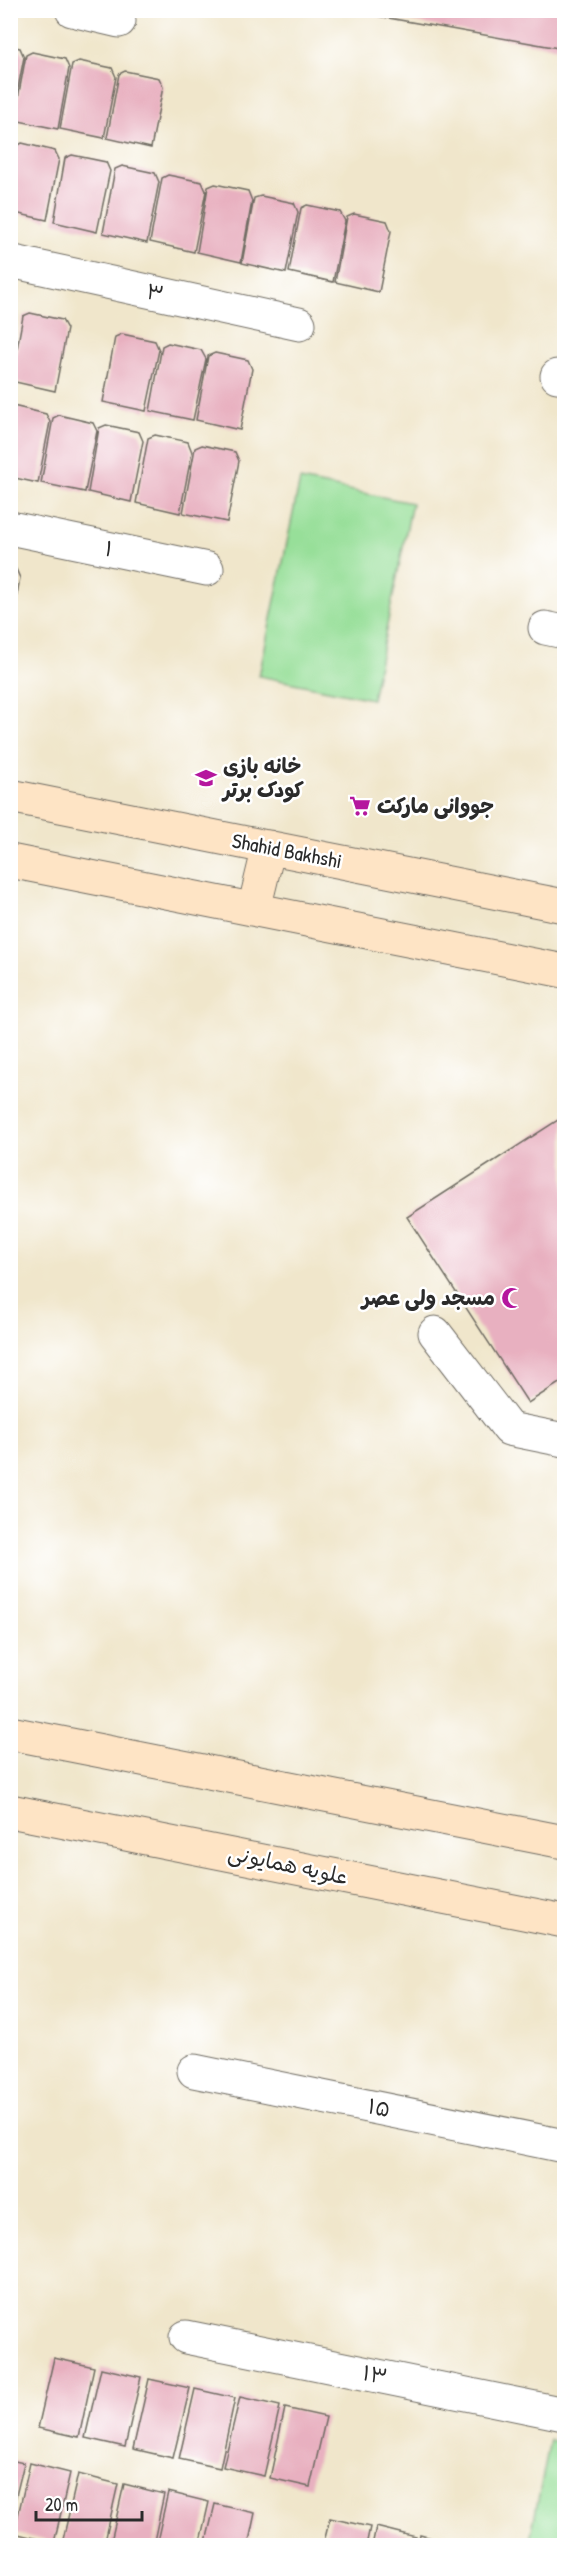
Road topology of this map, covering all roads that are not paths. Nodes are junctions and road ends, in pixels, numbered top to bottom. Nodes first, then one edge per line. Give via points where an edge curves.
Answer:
1 (72, 10) edge
2 (119, 21) dead end
3 (10, 261) edge
4 (299, 324) dead end
5 (10, 528) edge
6 (207, 569) dead end
7 (10, 796) edge
8 (269, 847) junction
9 (10, 861) edge
10 (564, 906) edge
11 (254, 909) junction
12 (564, 971) edge
13 (435, 1333) dead end
14 (564, 1440) edge
15 (10, 1733) edge
16 (10, 1811) edge
17 (564, 1842) edge
18 (564, 1921) edge
19 (194, 2071) dead end
20 (564, 2146) edge
21 (186, 2337) dead end
22 (564, 2414) edge

1 - 2 street
3 - 4 street, ۳
5 - 6 street, ۱
7 - 8 street, Shahid Bakhshi
8 - 10 street, Shahid Bakhshi
8 - 11 street
9 - 11 street
11 - 12 street
13 - 14 street via 508,1429
15 - 17 street
16 - 18 street, علویه همایونی
19 - 20 street, ۱۵
21 - 22 street, ۱۳

